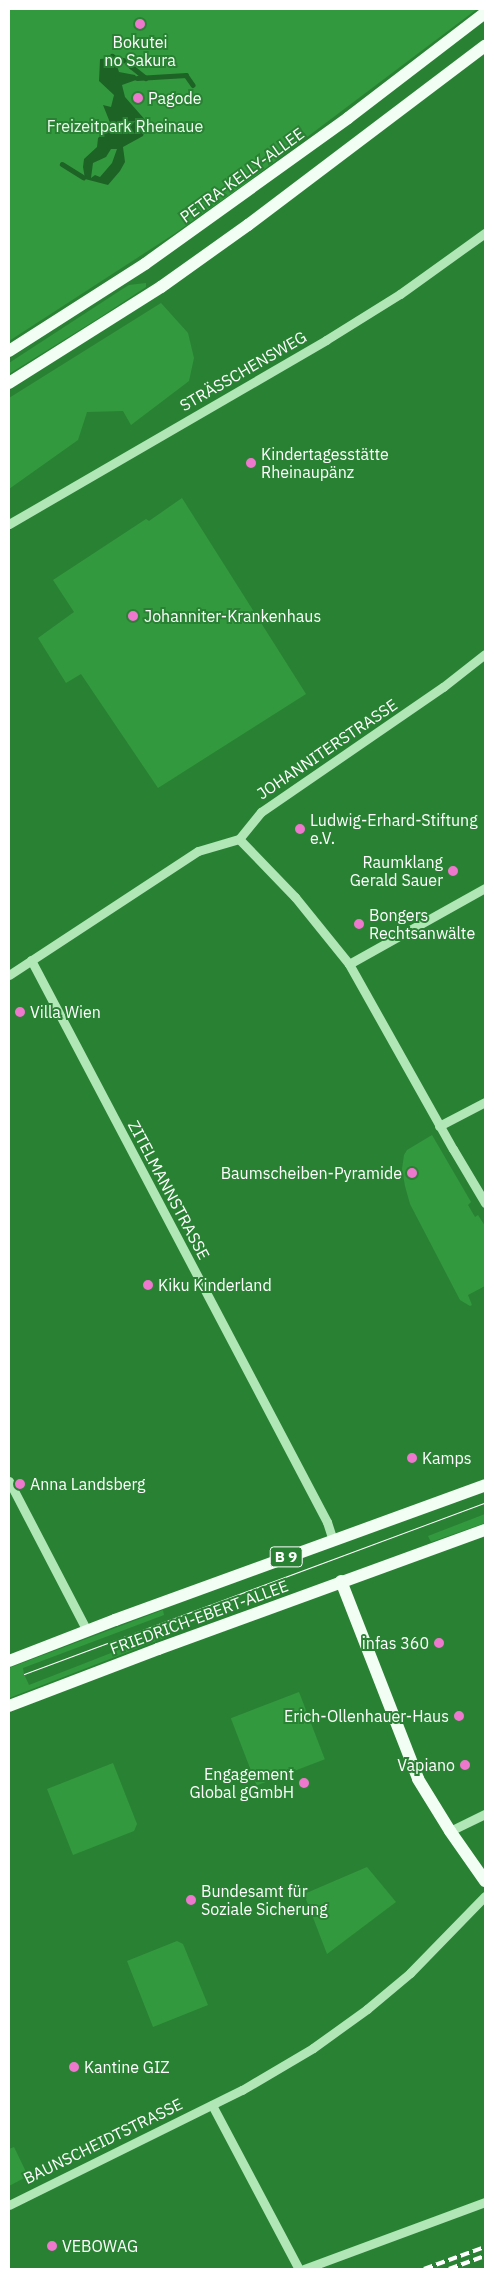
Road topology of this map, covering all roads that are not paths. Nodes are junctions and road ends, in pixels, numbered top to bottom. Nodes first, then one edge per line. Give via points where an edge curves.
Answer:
1 (485, 13) edge
2 (485, 46) edge
3 (485, 234) edge
4 (9, 351) edge
5 (9, 383) edge
6 (9, 524) edge
7 (485, 654) edge
8 (238, 838) junction
9 (485, 888) edge
10 (31, 960) junction
11 (349, 964) junction
12 (9, 975) edge
13 (485, 1102) edge
14 (439, 1126) junction
15 (485, 1203) edge
16 (9, 1481) edge
17 (485, 1485) edge
18 (485, 1530) edge
19 (333, 1540) junction
20 (341, 1581) junction
21 (87, 1631) junction
22 (9, 1661) edge
23 (9, 1706) edge
24 (485, 1814) edge
25 (450, 1832) junction
26 (485, 1881) edge
27 (485, 1896) edge
28 (212, 2105) junction
29 (485, 2202) edge
30 (9, 2205) edge
31 (299, 2269) edge
32 (304, 2269) edge

1 - 4 main road, PETRA-KELLY-ALLEE via 348,118 146,264
2 - 5 main road via 169,281
3 - 6 street, STRÄSSCHENSWEG via 400,294 326,340
7 - 8 street, JOHANNITERSTRASSE via 443,687 262,812
8 - 10 street, JOHANNITERSTRASSE via 198,851
8 - 11 street via 295,897
9 - 11 street
10 - 12 street, JOHANNITERSTRASSE
10 - 19 street, ZITELMANNSTRASSE via 327,1522
11 - 14 street
13 - 14 street
14 - 15 street
16 - 21 street
17 - 19 main road, FRIEDRICH-EBERT-ALLEE / B 9
18 - 20 main road, FRIEDRICH-EBERT-ALLEE / B 9
19 - 21 main road, FRIEDRICH-EBERT-ALLEE / B 9
20 - 23 main road, FRIEDRICH-EBERT-ALLEE / B 9
20 - 25 main road via 418,1779
21 - 22 main road, FRIEDRICH-EBERT-ALLEE / B 9
24 - 25 street
25 - 26 main road
27 - 28 street, BAUNSCHEIDTSTRASSE via 410,1973 334,2034
28 - 30 street, BAUNSCHEIDTSTRASSE
28 - 31 street
29 - 32 street

